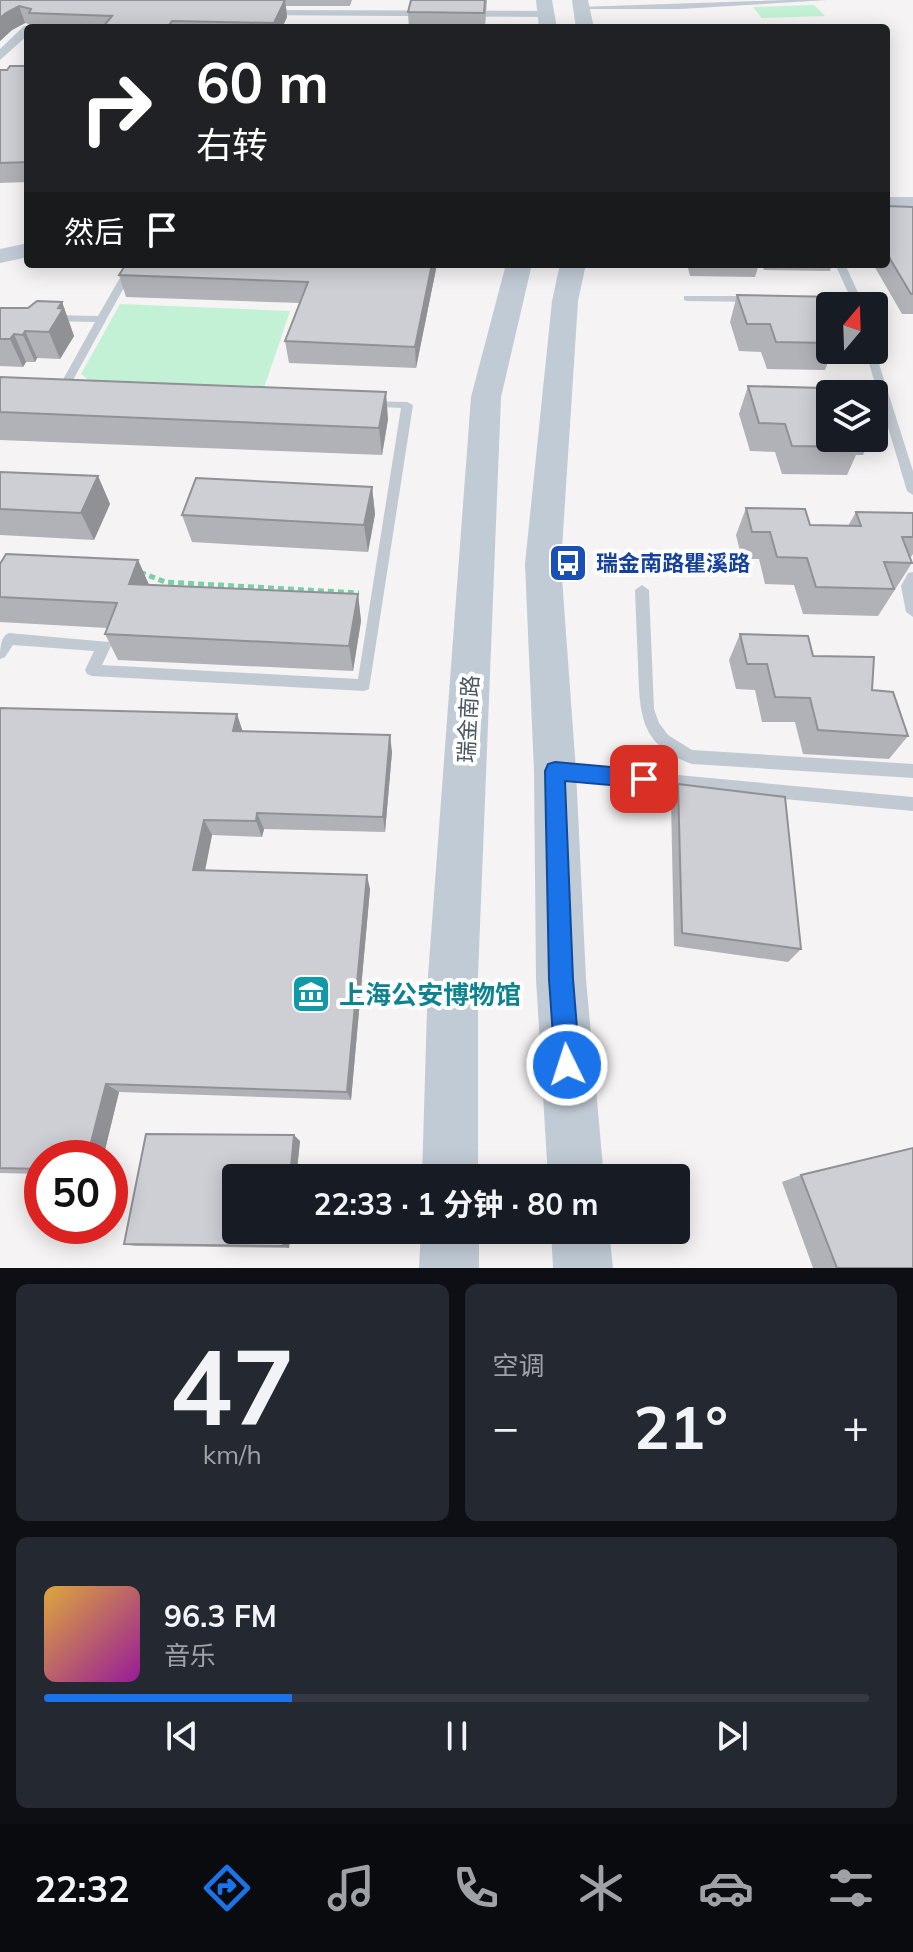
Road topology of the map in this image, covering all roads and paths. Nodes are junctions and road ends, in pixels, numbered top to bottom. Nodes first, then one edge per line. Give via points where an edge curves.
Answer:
1 (824, 0) edge
2 (580, 4) edge
3 (246, 13) edge
4 (546, 14) edge
5 (584, 24) edge
6 (24, 32) edge
7 (0, 56) edge
8 (890, 204) edge
9 (913, 204) edge
10 (24, 251) edge
11 (0, 256) edge
12 (137, 268) edge
13 (518, 268) edge
14 (572, 268) edge
15 (842, 268) edge
16 (853, 292) edge
17 (687, 298) dead end
18 (765, 300) edge
19 (811, 301) edge
20 (816, 301) edge
21 (101, 319) junction
22 (37, 320) edge
23 (874, 364) edge
24 (77, 392) edge
25 (360, 403) edge
26 (913, 491) edge
27 (133, 572) edge
28 (913, 577) edge
29 (642, 590) dead end
30 (378, 594) junction
31 (913, 612) edge
32 (0, 653) edge
33 (555, 771) junction
34 (913, 771) edge
35 (913, 804) edge
36 (450, 1164) edge
37 (575, 1164) edge
38 (450, 1244) edge
39 (581, 1244) edge
40 (449, 1268) edge
41 (583, 1268) edge

1 - 2 lane via 681,7
2 - 5 main road
3 - 4 street
6 - 7 street
8 - 9 main road
10 - 11 main road
12 - 21 lane via 128,271
13 - 36 main road, 瑞金南路 via 486,397 453,976
14 - 33 main road via 543,564
15 - 16 lane
17 - 18 lane
19 - 20 lane
21 - 22 lane
21 - 24 lane via 61,392
23 - 26 lane
25 - 30 lane via 407,405
27 - 30 path via 165,582
28 - 31 lane via 908,586
29 - 34 lane via 647,709 660,740 676,752
30 - 32 lane via 364,685 92,670 104,646 9,639
33 - 35 lane
33 - 37 main road via 561,979
38 - 40 main road
39 - 41 main road

